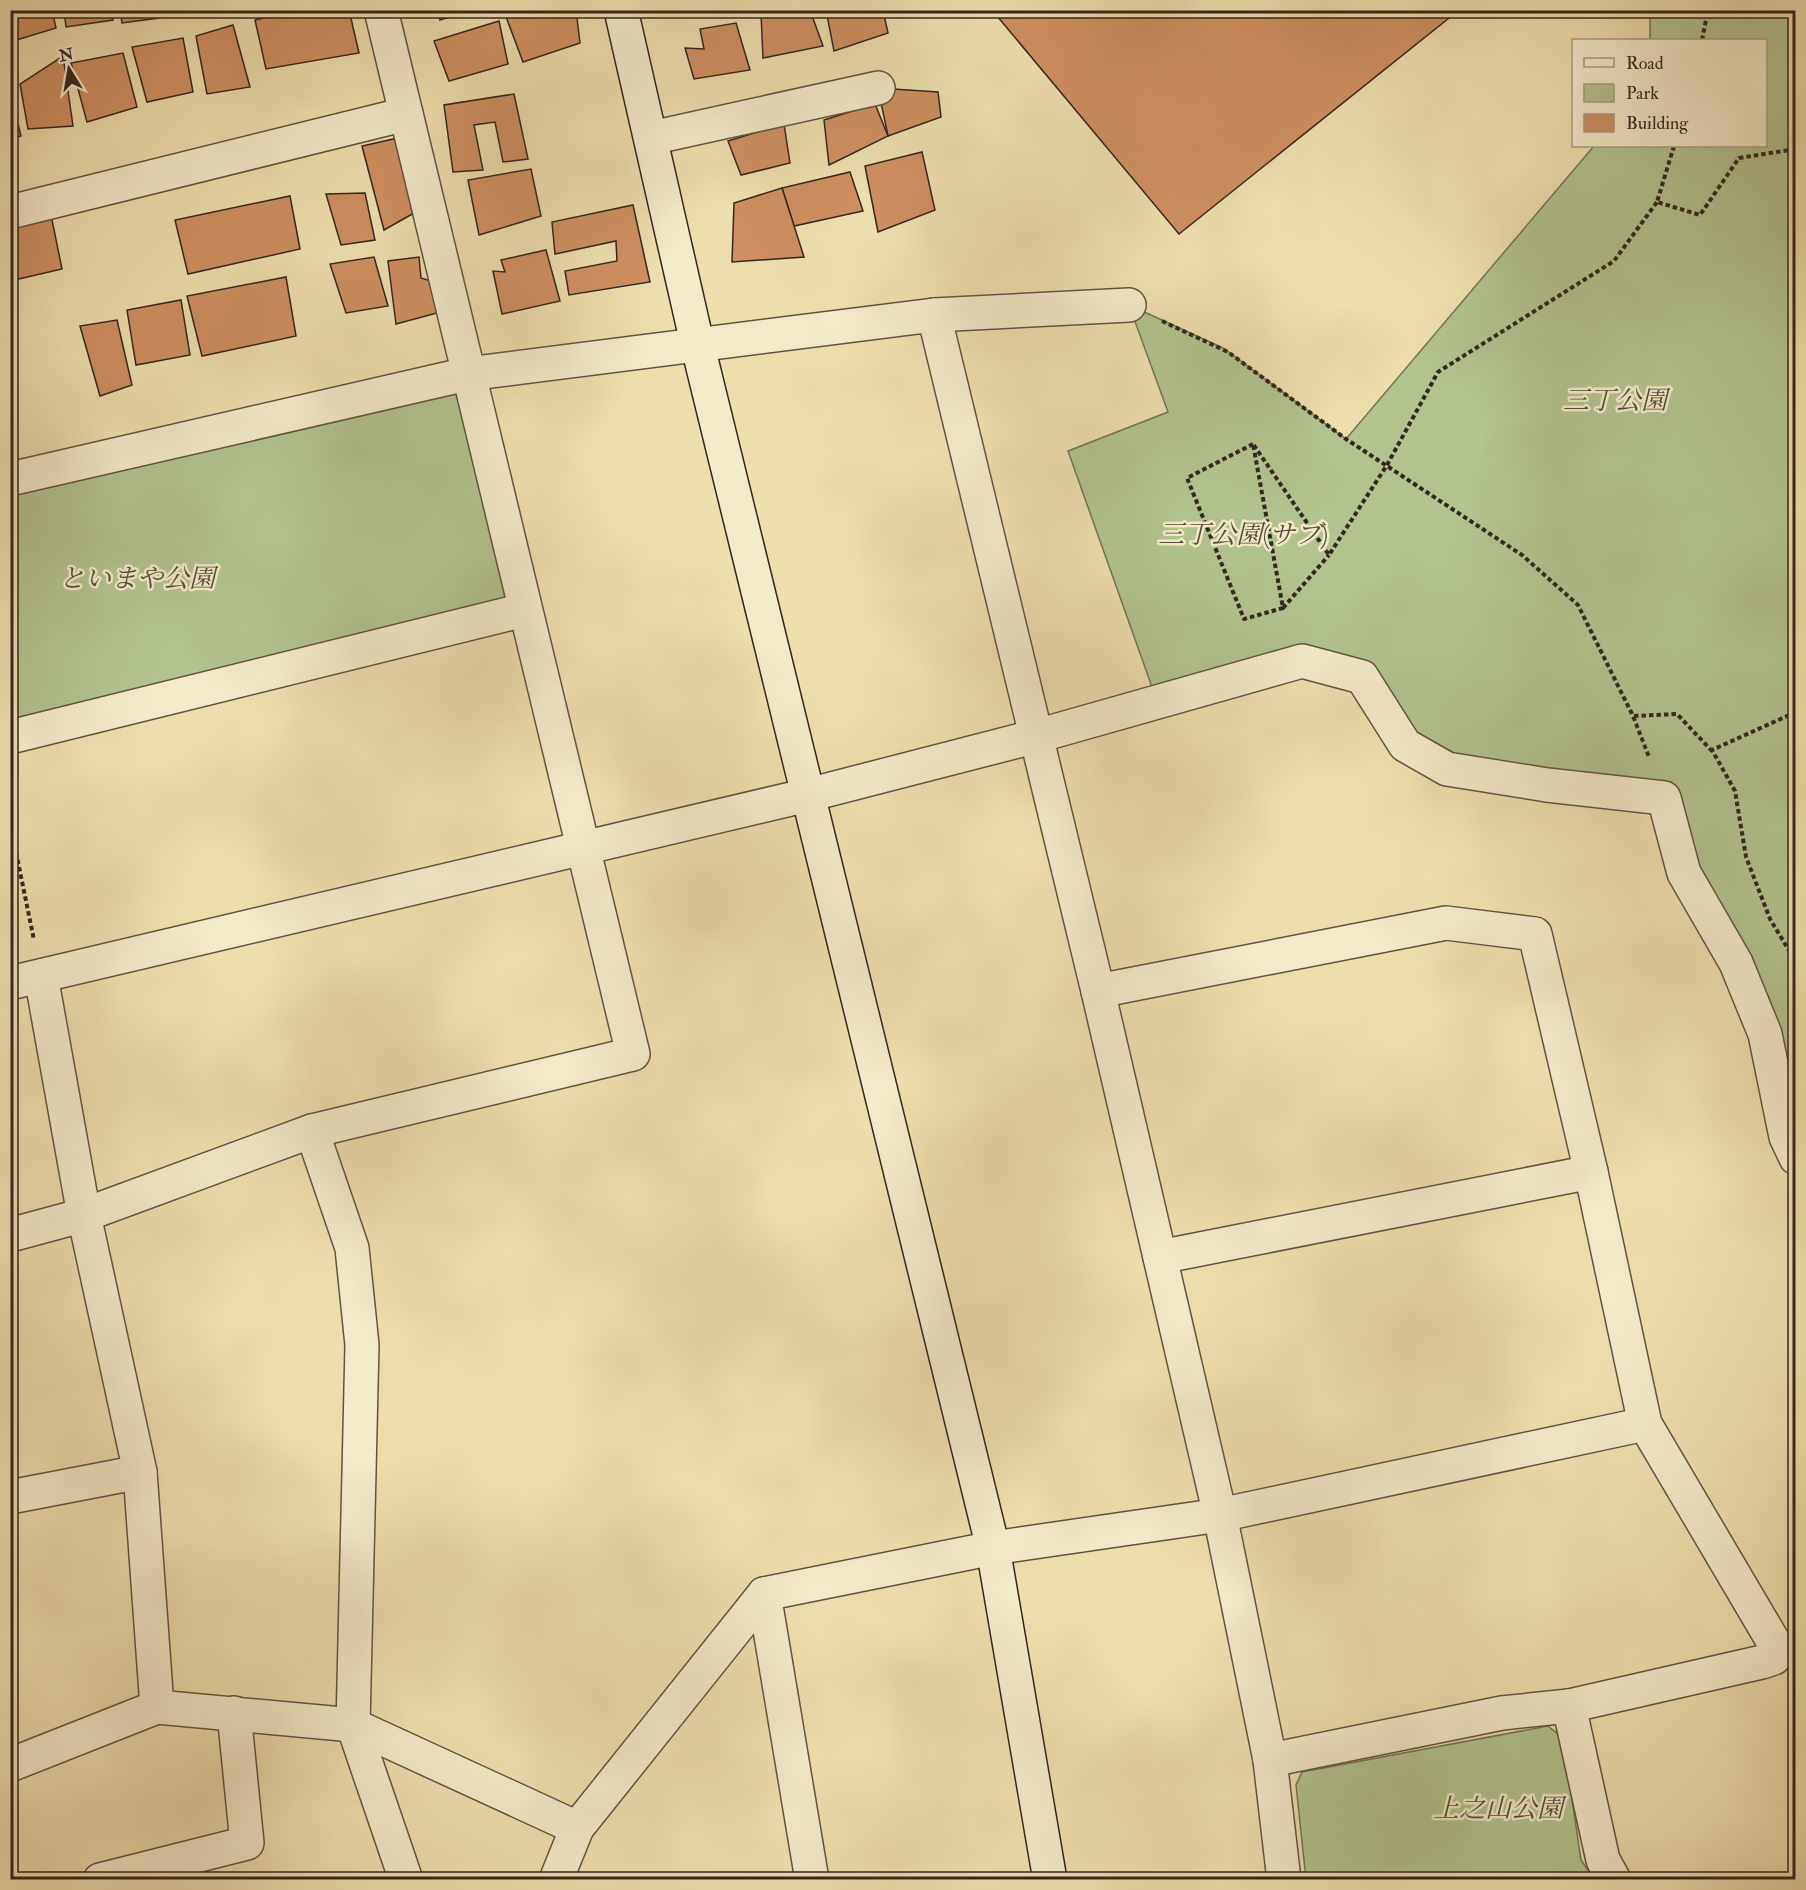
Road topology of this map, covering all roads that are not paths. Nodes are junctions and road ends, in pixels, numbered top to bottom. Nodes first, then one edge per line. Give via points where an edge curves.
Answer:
1 (381, 10) edge
2 (621, 10) edge
3 (878, 88) dead end
4 (406, 114) junction
5 (651, 138) junction
6 (10, 212) edge
7 (1129, 305) road end
8 (934, 315) junction
9 (698, 347) junction
10 (467, 374) junction
11 (10, 479) edge
12 (524, 610) junction
13 (1037, 736) junction
14 (10, 737) edge
15 (808, 795) junction
16 (583, 849) junction
17 (26, 980) edge
18 (1098, 991) junction
19 (312, 1131) junction
20 (1796, 1158) edge
21 (1591, 1172) junction
22 (84, 1215) junction
23 (10, 1235) edge
24 (1160, 1257) junction
25 (1645, 1424) junction
26 (140, 1472) junction
27 (10, 1497) edge
28 (1220, 1515) junction
29 (993, 1548) junction
30 (764, 1594) junction
31 (1569, 1706) junction
32 (157, 1707) junction
33 (234, 1713) junction
34 (353, 1725) junction
35 (1269, 1760) junction
36 (10, 1764) edge
37 (577, 1828) junction
38 (100, 1880) edge
39 (406, 1880) edge
40 (556, 1880) edge
41 (812, 1880) edge
42 (1050, 1880) edge
43 (1284, 1880) edge
44 (1614, 1880) edge

1 - 4 street
2 - 5 street
3 - 5 street
4 - 6 street
4 - 10 street
5 - 9 street
7 - 8 street
8 - 9 street
8 - 13 street
9 - 10 street
9 - 15 street
10 - 11 street
10 - 12 street
12 - 14 street
12 - 16 street
13 - 15 street
13 - 18 street
13 - 20 street via 1302,661 1362,677 1405,745 1447,769 1664,798 1684,873 1736,963 1765,1035 1786,1137
15 - 16 street
15 - 29 street
16 - 17 street
16 - 19 street via 633,1054
17 - 22 street
18 - 21 street via 1446,923 1535,934
18 - 24 street
19 - 22 street
19 - 34 street via 352,1248 362,1345
21 - 24 street
21 - 25 street
22 - 23 street
22 - 26 street
24 - 28 street
25 - 28 street
25 - 31 street via 1779,1651 1774,1658 1762,1662
26 - 27 street
26 - 32 street
28 - 29 street
28 - 35 street
29 - 30 street
29 - 42 street
30 - 37 street
30 - 41 street
31 - 35 street via 1502,1713
31 - 44 street via 1603,1860
32 - 33 street
32 - 36 street
33 - 34 street
33 - 38 street via 247,1843
34 - 37 street
34 - 39 street
35 - 43 street
37 - 40 street

